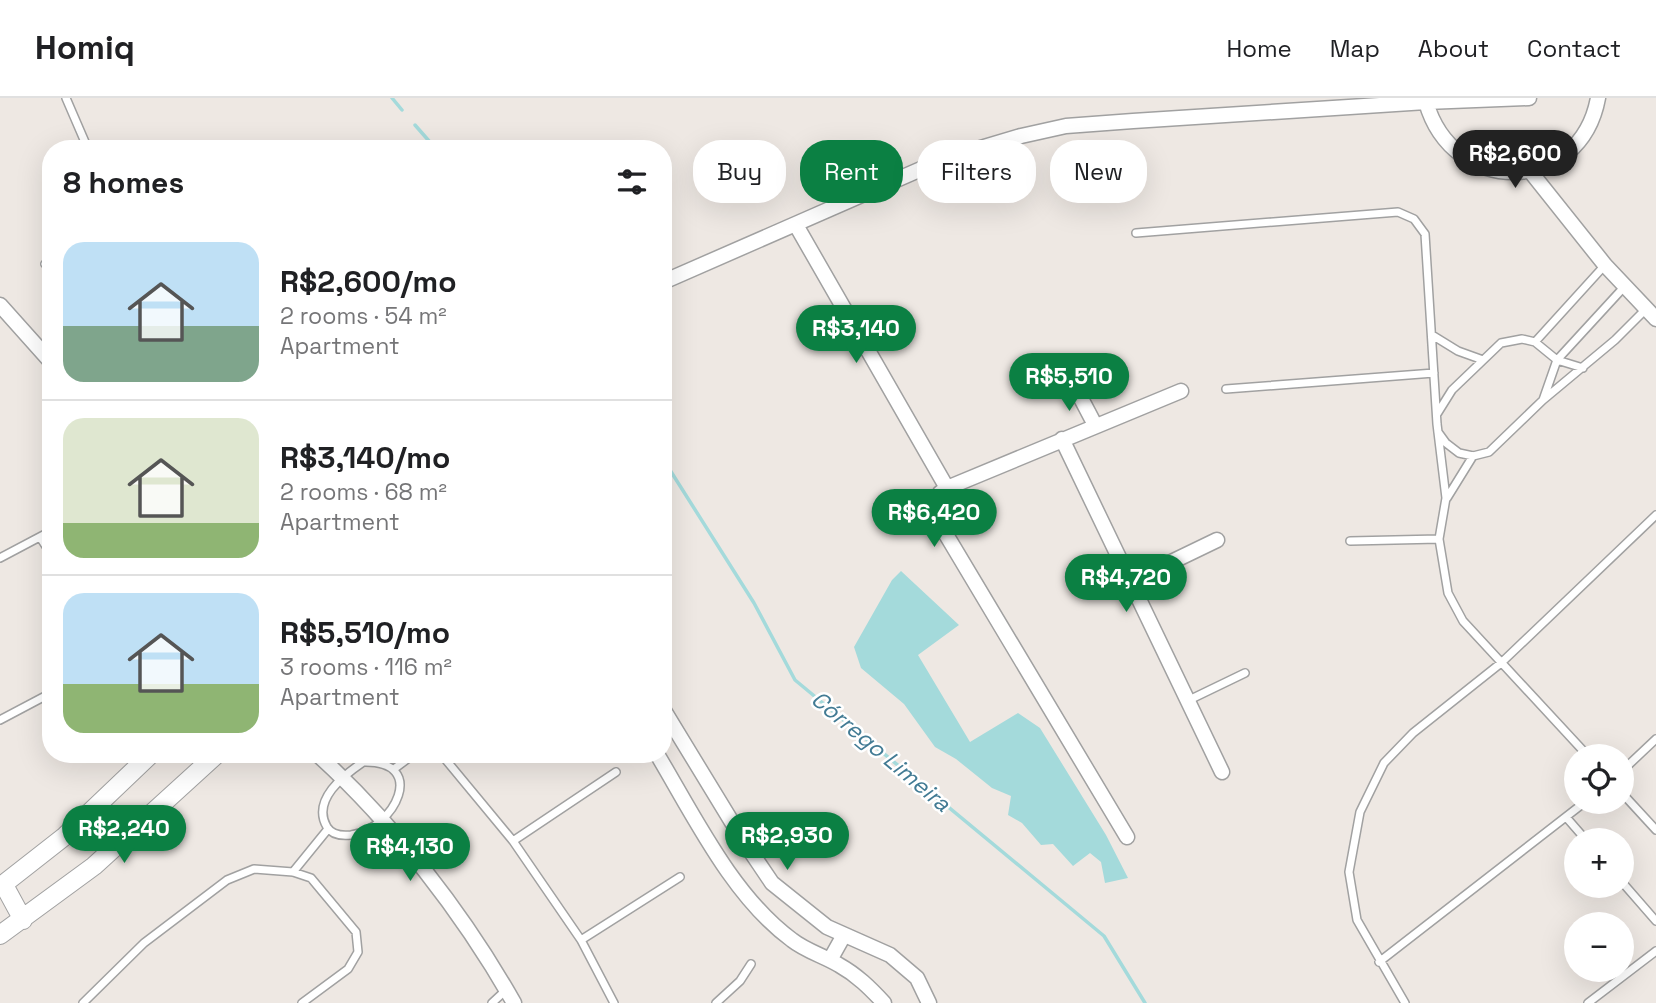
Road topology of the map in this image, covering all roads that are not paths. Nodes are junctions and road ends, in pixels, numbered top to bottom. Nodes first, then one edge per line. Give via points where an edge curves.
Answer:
1 (66, 98) edge
2 (1529, 98) edge
3 (1598, 98) edge
4 (1426, 102) junction
5 (84, 140) edge
6 (1530, 171) junction
7 (796, 225) junction
8 (1136, 233) dead end
9 (1605, 265) junction
10 (672, 278) edge
11 (1625, 286) junction
12 (0, 305) edge
13 (1651, 313) edge
14 (1432, 335) junction
15 (1535, 342) junction
16 (42, 352) edge
17 (1483, 360) junction
18 (1557, 360) junction
19 (1583, 368) junction
20 (1434, 373) junction
21 (1074, 385) dead end
22 (1226, 389) dead end
23 (1181, 391) dead end
24 (1543, 400) junction
25 (1437, 415) junction
26 (1096, 425) junction
27 (1438, 431) junction
28 (1062, 439) junction
29 (1473, 456) junction
30 (947, 488) junction
31 (1446, 498) junction
32 (1656, 515) edge
33 (40, 537) joint
34 (1439, 539) junction
35 (42, 540) edge
36 (1217, 540) dead end
37 (1350, 541) dead end
38 (0, 558) edge
39 (1130, 582) junction
40 (1501, 663) junction
41 (1245, 673) dead end
42 (42, 698) edge
43 (1187, 702) junction
44 (0, 720) edge
45 (672, 724) edge
46 (1656, 739) edge
47 (1577, 744) edge
48 (1634, 760) edge
49 (142, 763) edge
50 (207, 763) edge
51 (327, 763) edge
52 (362, 763) edge
53 (382, 763) edge
54 (402, 763) edge
55 (448, 763) edge
56 (662, 763) edge
57 (394, 769) junction
58 (616, 772) dead end
59 (1222, 772) dead end
60 (342, 777) junction
61 (1634, 806) edge
62 (1570, 814) edge
63 (1566, 817) junction
64 (383, 821) junction
65 (1576, 828) edge
66 (328, 829) junction
67 (1656, 830) edge
68 (1127, 837) dead end
69 (513, 841) junction
70 (293, 872) junction
71 (680, 877) dead end
72 (2, 886) edge
73 (1634, 896) edge
74 (23, 920) junction
75 (1656, 921) edge
76 (0, 935) edge
77 (844, 935) junction
78 (581, 940) junction
79 (1656, 951) edge
80 (831, 960) junction
81 (1379, 962) junction
82 (751, 964) dead end
83 (510, 996) edge
84 (83, 1003) edge
85 (302, 1003) edge
86 (492, 1003) edge
87 (614, 1003) edge
88 (716, 1003) edge
89 (884, 1003) edge
90 (929, 1003) edge
91 (1405, 1003) edge
92 (1588, 1003) edge

1 - 5 lane
2 - 4 street
3 - 6 street via 1592,120 1577,143 1556,160
4 - 6 street via 1443,139 1464,158 1502,172
4 - 7 street via 1066,126 944,159
6 - 9 street
7 - 10 street
7 - 30 street
8 - 14 lane via 1398,212 1414,219 1425,233
9 - 11 street
9 - 15 lane
11 - 13 street
11 - 18 lane
12 - 16 street
13 - 19 lane
14 - 17 lane
14 - 20 lane
15 - 17 lane via 1501,343
15 - 18 lane
17 - 25 lane via 1452,390
18 - 19 lane
18 - 24 lane
19 - 24 lane
20 - 22 lane
20 - 25 lane
21 - 26 street
23 - 26 street
24 - 29 lane via 1489,452
25 - 27 lane
26 - 28 street
27 - 29 lane via 1459,453
27 - 31 lane
28 - 30 street
28 - 39 street
29 - 31 lane
30 - 68 street via 932,511
31 - 34 lane
32 - 40 lane
33 - 35 lane
33 - 38 lane
34 - 37 lane
34 - 40 lane via 1448,593 1463,621
36 - 39 street
39 - 43 street
40 - 47 lane
40 - 81 lane via 1413,733 1384,763 1360,812 1349,872 1357,920
41 - 43 lane
42 - 44 lane
43 - 59 street
45 - 77 street via 772,883
46 - 48 lane
49 - 72 street via 65,836
50 - 74 street via 94,866
51 - 60 street
52 - 60 lane
53 - 57 lane
54 - 57 lane
55 - 69 lane
56 - 80 street via 752,904 792,941
57 - 64 lane via 400,782 398,797
58 - 69 lane
60 - 64 street
60 - 66 lane via 325,800 323,816
61 - 67 lane
62 - 63 lane
63 - 65 lane
63 - 81 lane
64 - 66 lane via 351,835
64 - 83 street via 453,908
66 - 70 lane
69 - 78 lane
70 - 84 lane via 254,869 227,880 144,943
70 - 85 lane via 311,878 356,932 358,952 348,969
71 - 78 lane
72 - 74 street
73 - 75 lane
74 - 76 street
77 - 80 street
77 - 90 street via 890,955 917,978
78 - 87 lane
79 - 92 lane
80 - 89 street via 865,982
81 - 91 lane
82 - 88 lane
83 - 86 lane

